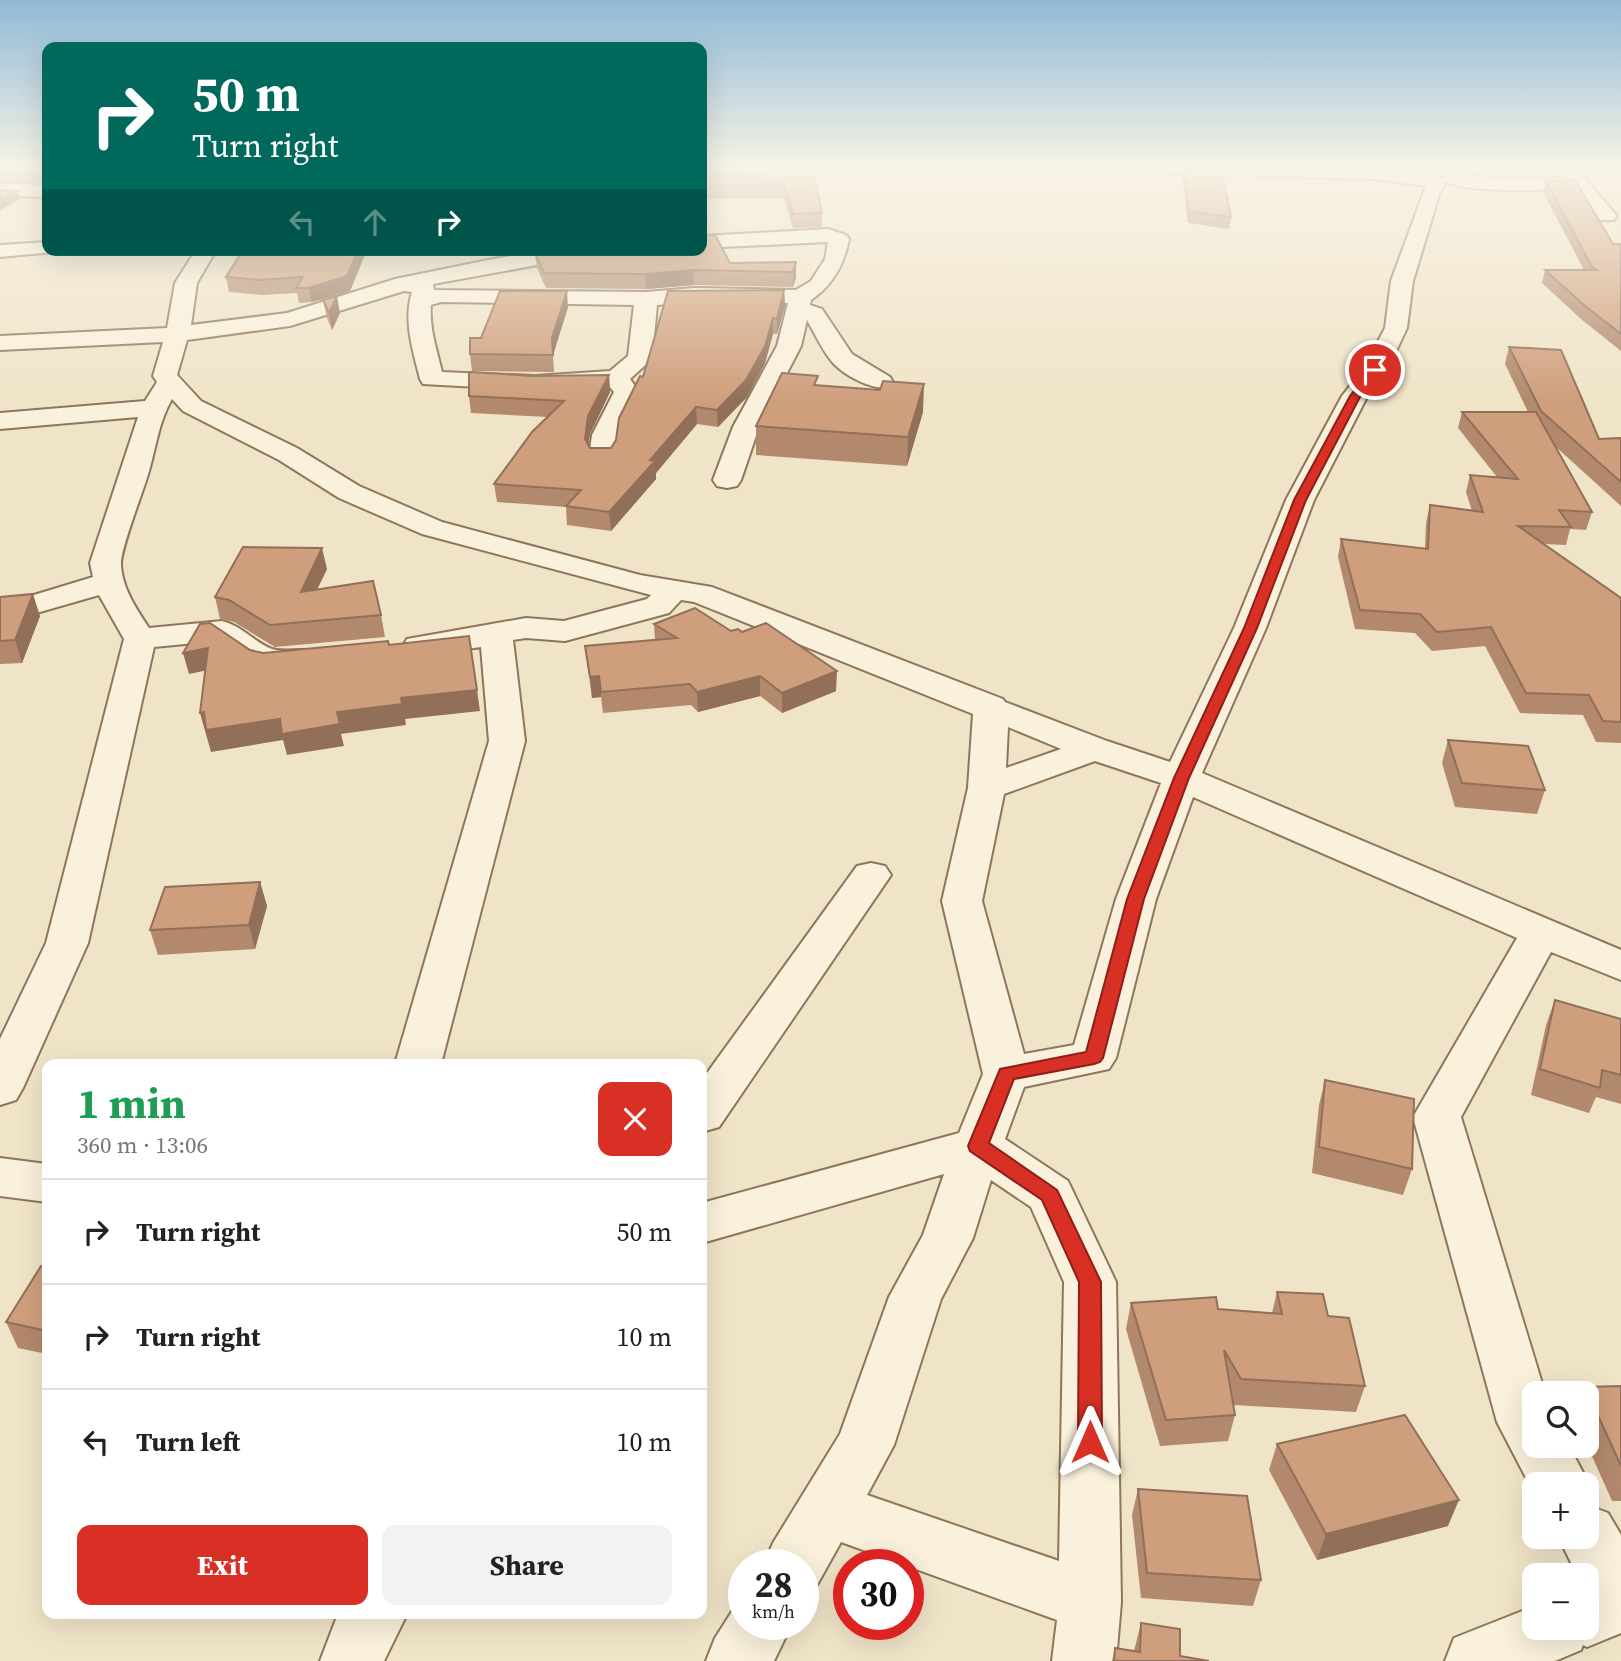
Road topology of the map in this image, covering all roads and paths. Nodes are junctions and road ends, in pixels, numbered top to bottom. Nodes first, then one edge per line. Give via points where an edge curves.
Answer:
1 (838, 246) edge
2 (1416, 246) edge
3 (42, 248) edge
4 (0, 251) edge
5 (202, 256) edge
6 (550, 256) edge
7 (410, 293) junction
8 (646, 299) junction
9 (800, 302) junction
10 (177, 334) junction
11 (0, 343) edge
12 (616, 378) junction
13 (881, 382) edge
14 (161, 396) junction
15 (0, 421) edge
16 (602, 457) edge
17 (727, 480) dead end
18 (110, 582) junction
19 (674, 590) junction
20 (0, 607) edge
21 (496, 634) junction
22 (141, 639) junction
23 (386, 649) edge
24 (333, 655) edge
25 (991, 706) junction
26 (1094, 749) junction
27 (1181, 778) junction
28 (987, 788) junction
29 (871, 875) dead end
30 (1541, 933) junction
31 (1621, 966) edge
32 (419, 1059) edge
33 (1006, 1074) junction
34 (0, 1088) edge
35 (707, 1108) edge
36 (978, 1146) junction
37 (0, 1177) edge
38 (42, 1182) edge
39 (707, 1222) edge
40 (1522, 1412) edge
41 (827, 1508) junction
42 (804, 1549) edge
43 (1596, 1549) edge
44 (1621, 1594) edge
45 (1090, 1602) junction
46 (1621, 1602) edge
47 (1599, 1611) edge
48 (373, 1619) edge
49 (750, 1640) edge
50 (1529, 1640) edge
51 (352, 1661) edge
52 (738, 1661) edge
53 (1084, 1661) edge
54 (1477, 1661) edge

1 - 9 street via 819,285
2 - 27 street via 1402,281 1396,328 1300,500 1250,628
3 - 4 street
5 - 10 street via 186,283
6 - 7 street via 488,266
7 - 8 street
7 - 10 street via 290,319
7 - 12 street via 432,379 535,383
8 - 9 street via 694,295
8 - 12 street via 640,359
9 - 13 street via 814,314 843,359
9 - 17 street via 789,346 746,427
10 - 11 street
10 - 14 street
12 - 16 street via 627,391 605,435
14 - 15 street
14 - 18 street via 106,563
14 - 19 street via 192,406 288,454 349,492 432,528
18 - 20 street via 26,607
18 - 22 street
19 - 21 street via 658,606 565,631 526,628
19 - 25 street via 701,594
21 - 23 street
21 - 32 street via 507,741
22 - 24 street via 222,631 268,661
22 - 34 street via 67,943
25 - 26 street
25 - 28 street
26 - 27 street
26 - 28 street
27 - 30 street
27 - 33 street via 1136,899 1094,1058
28 - 33 street via 962,901
29 - 35 street
30 - 31 street
30 - 40 street via 1437,1117
33 - 36 street
36 - 39 street
36 - 41 street via 947,1238 915,1297 865,1445
36 - 45 street via 1050,1195 1090,1282
37 - 38 street
41 - 42 street
41 - 45 street
43 - 44 street
45 - 53 street
46 - 47 street
48 - 51 street
49 - 52 street
50 - 54 street

